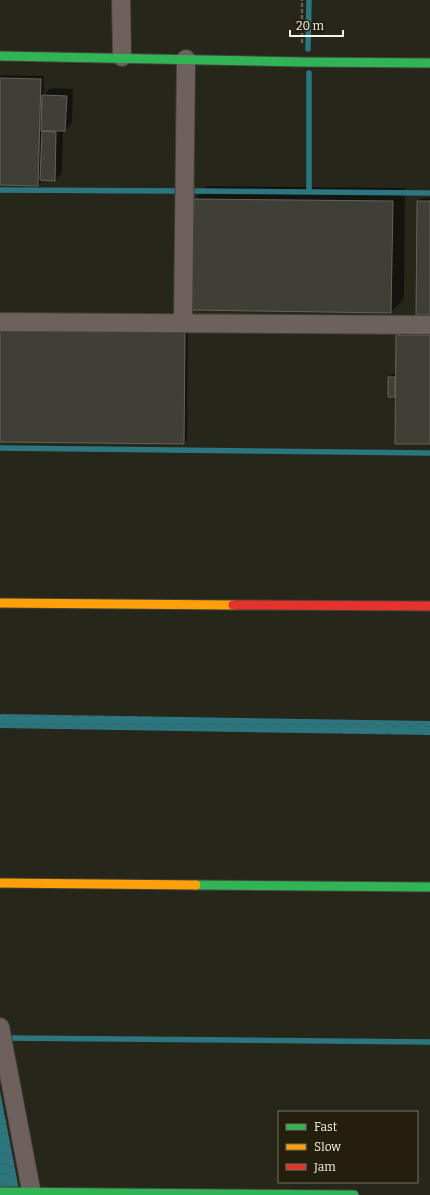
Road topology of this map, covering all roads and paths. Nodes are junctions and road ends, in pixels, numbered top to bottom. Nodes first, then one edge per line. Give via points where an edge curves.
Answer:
1 (122, 0) edge
2 (302, 0) edge
3 (0, 56) edge
4 (122, 57) junction
5 (186, 59) junction
6 (302, 62) junction
7 (430, 63) edge
8 (0, 322) edge
9 (183, 323) junction
10 (430, 325) edge
11 (0, 603) edge
12 (430, 606) edge
13 (0, 883) edge
14 (430, 887) edge
15 (0, 1027) edge
16 (0, 1192) edge
17 (31, 1193) edge
18 (354, 1195) edge

1 - 4 street
2 - 6 path
3 - 4 street
4 - 5 street
5 - 6 street
5 - 9 street
6 - 7 street
8 - 9 street
9 - 10 street
11 - 12 street
13 - 14 street
15 - 17 street
16 - 17 street
17 - 18 street

